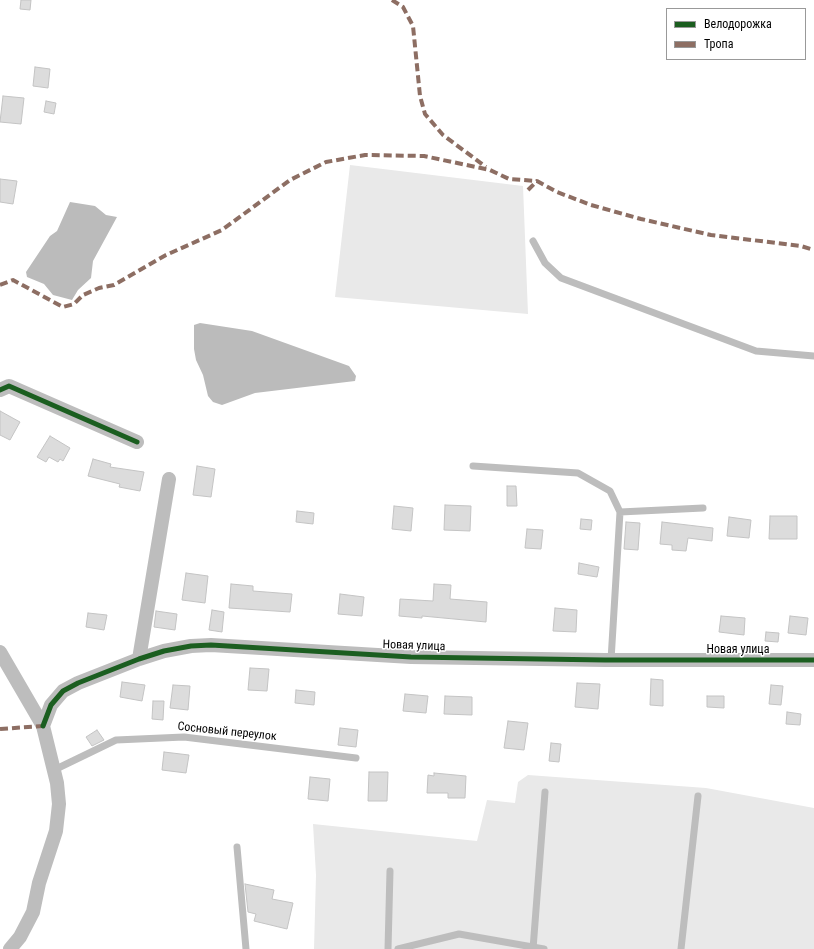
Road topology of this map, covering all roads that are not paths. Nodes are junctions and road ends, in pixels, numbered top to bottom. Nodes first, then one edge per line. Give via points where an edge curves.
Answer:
1 (533, 241) dead end
2 (814, 356) edge
3 (0, 390) edge
4 (137, 442) dead end
5 (473, 466) dead end
6 (169, 479) dead end
7 (703, 508) dead end
8 (620, 512) junction
9 (0, 652) edge
10 (139, 659) junction
11 (611, 660) junction
12 (814, 660) edge
13 (43, 726) junction
14 (356, 758) dead end
15 (54, 770) junction
16 (545, 792) dead end
17 (698, 796) dead end
18 (237, 847) dead end
19 (390, 872) dead end
20 (533, 948) edge
21 (10, 949) edge
22 (246, 949) edge
23 (388, 949) edge
24 (398, 949) edge
25 (544, 949) edge
26 (681, 949) edge

1 - 2 lane via 544,263 561,278 756,351
3 - 4 street via 9,386
5 - 8 lane via 578,472 610,491
6 - 10 street
7 - 8 lane
8 - 11 lane
9 - 13 street
10 - 11 street, Новая улица via 191,646 211,646 411,657
10 - 13 street, Новая улица via 63,691 51,705
11 - 12 street, Новая улица
13 - 15 street
14 - 15 lane, Сосновый переулок via 184,737 116,740
15 - 21 street via 59,804 56,831 33,912 20,937
16 - 20 lane
17 - 26 lane
18 - 22 lane
19 - 23 lane
20 - 24 lane via 458,934
20 - 25 lane

